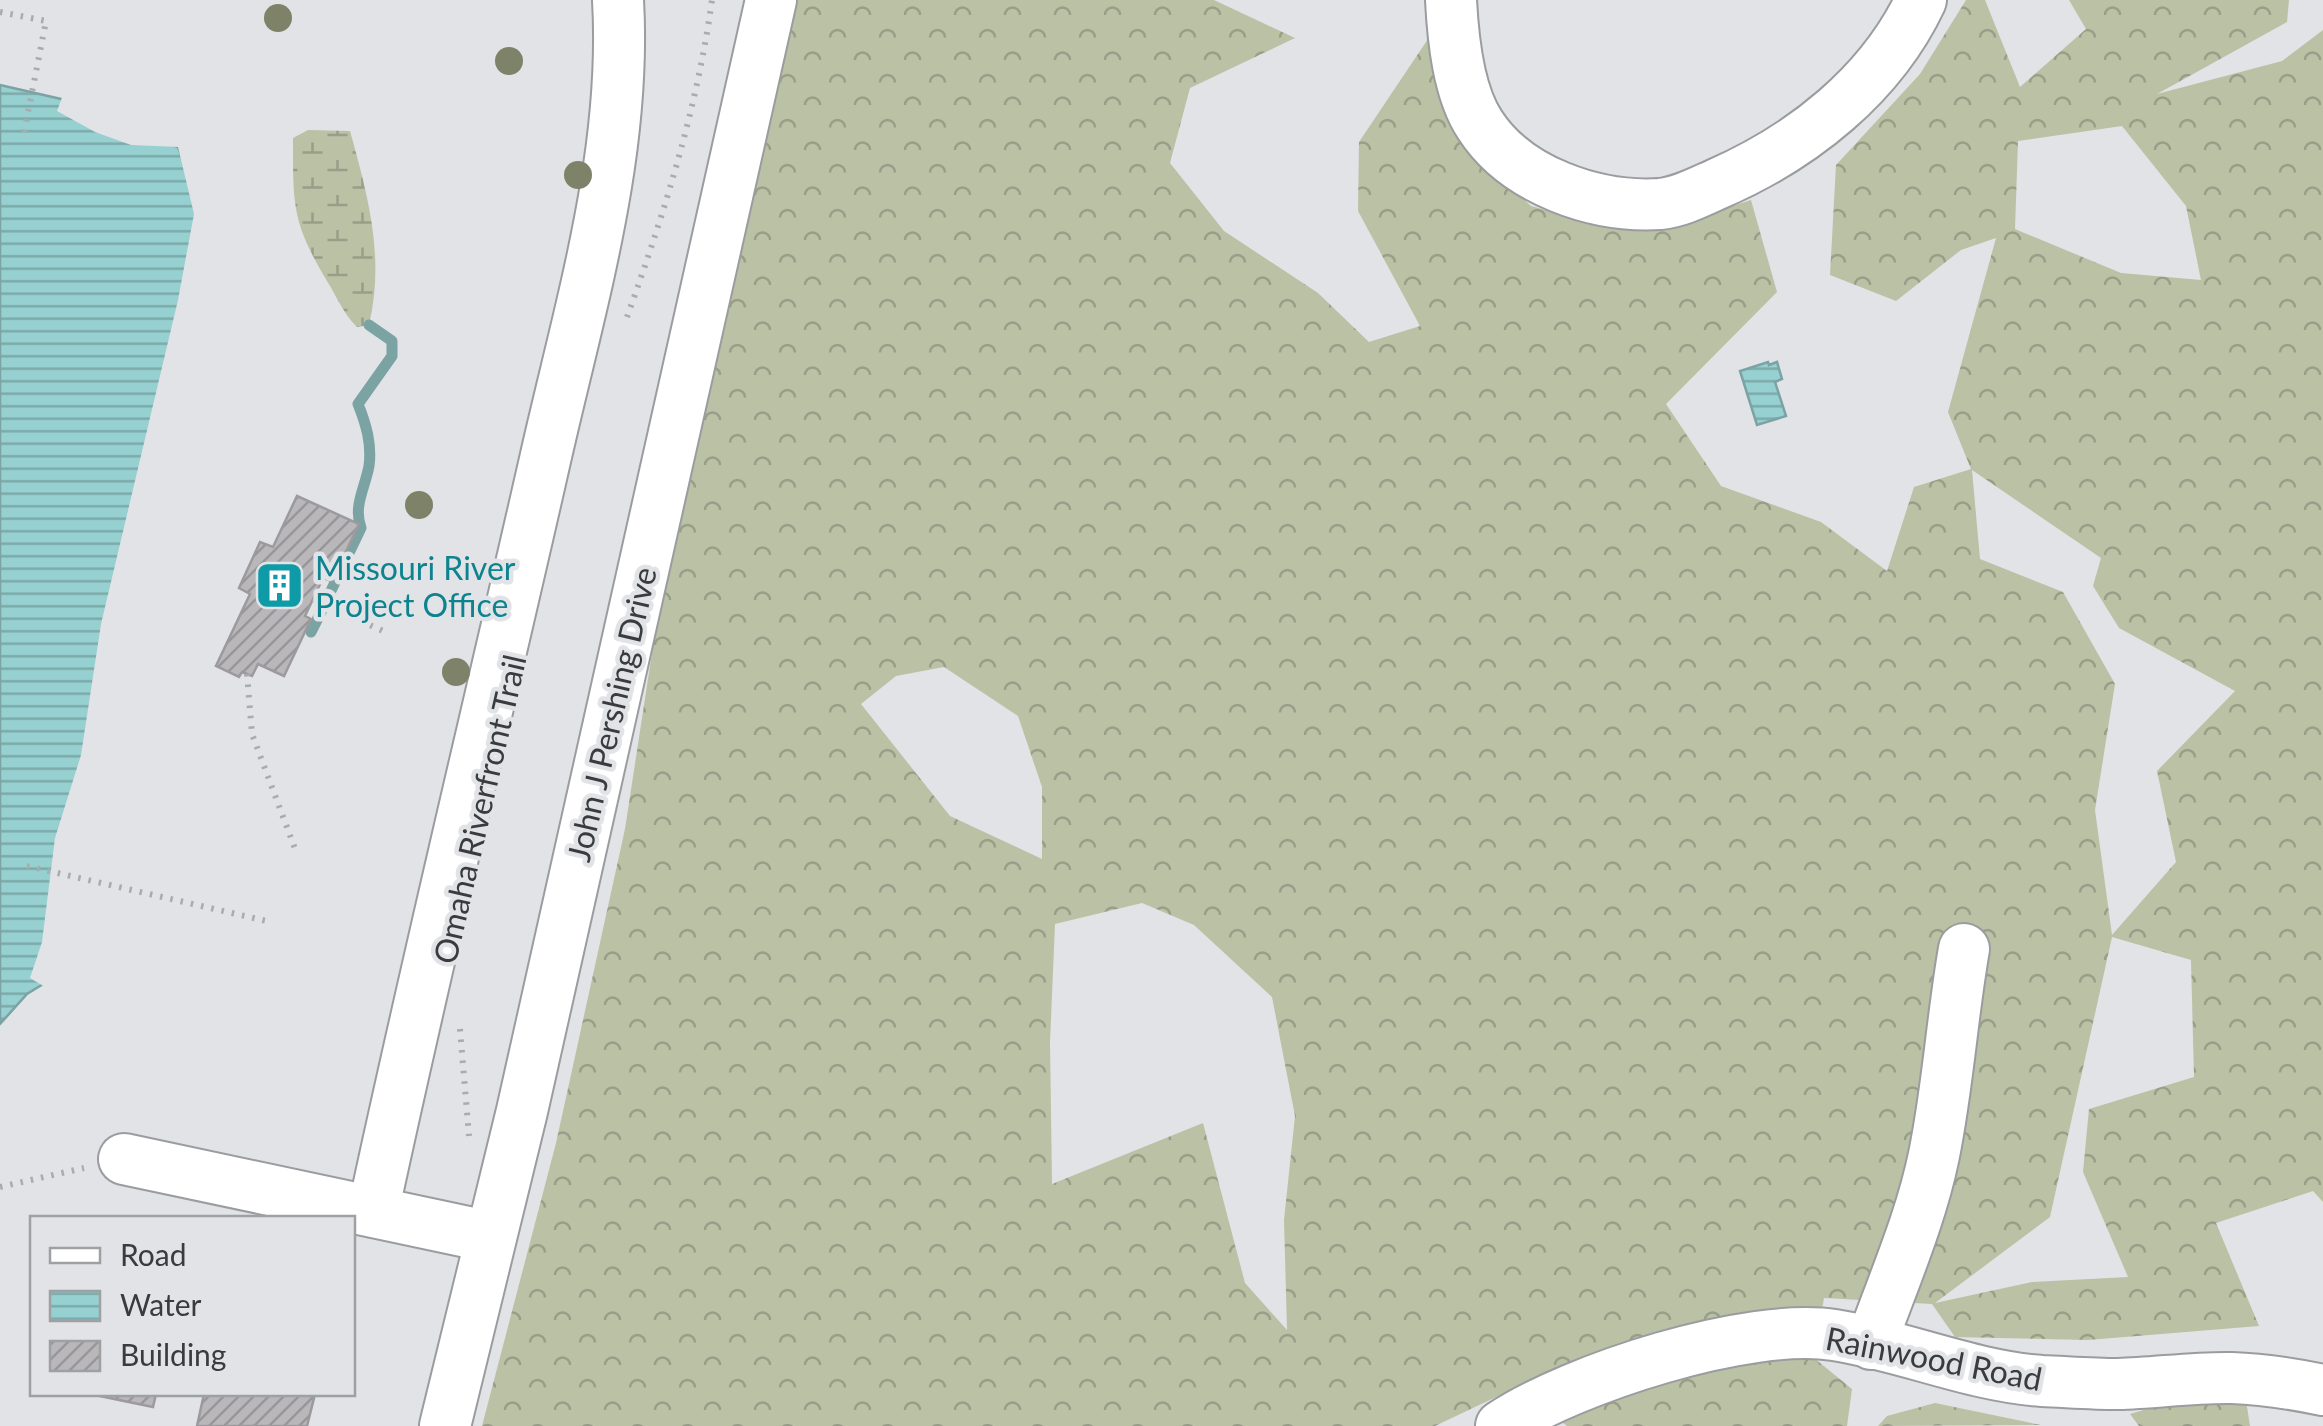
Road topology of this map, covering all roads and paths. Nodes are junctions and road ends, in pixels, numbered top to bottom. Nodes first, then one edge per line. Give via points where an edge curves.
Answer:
1 (618, 0) edge
2 (712, 0) edge
3 (771, 0) edge
4 (1451, 0) edge
5 (1921, 0) edge
6 (0, 12) edge
7 (24, 132) dead end
8 (624, 324) dead end
9 (314, 599) dead end
10 (383, 631) dead end
11 (246, 674) dead end
12 (297, 854) dead end
13 (27, 866) dead end
14 (271, 922) dead end
15 (1964, 949) dead end
16 (459, 1018) dead end
17 (469, 1140) dead end
18 (124, 1160) joint
19 (0, 1187) edge
20 (373, 1212) junction
21 (492, 1237) junction
22 (1871, 1344) junction
23 (2323, 1390) edge
24 (445, 1426) edge
25 (1501, 1426) edge

1 - 20 street via 612,160
2 - 8 path via 679,159
3 - 21 street, John J Pershing Drive
4 - 5 street via 1466,92 1494,144 1579,194 1660,204 1744,173 1791,146 1878,70
6 - 7 path via 46,21
9 - 10 path
11 - 12 path via 252,734
13 - 14 path
15 - 22 street via 1933,1159
16 - 17 path
18 - 19 path
18 - 20 street
20 - 21 street
21 - 24 street, John J Pershing Drive
22 - 23 street, Rainwood Road via 2037,1380 2233,1378
22 - 25 street, Rainwood Road via 1784,1333 1699,1349 1603,1378

